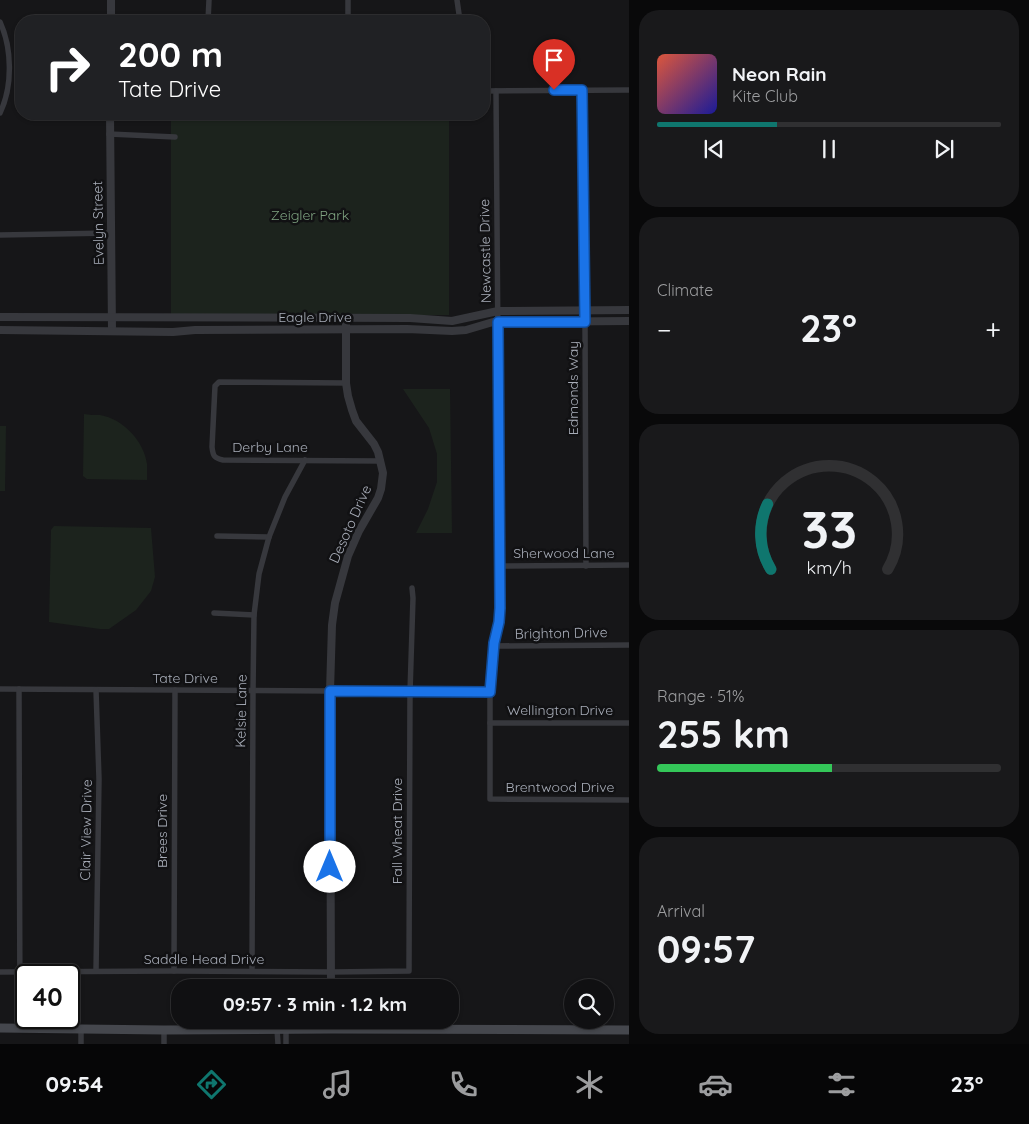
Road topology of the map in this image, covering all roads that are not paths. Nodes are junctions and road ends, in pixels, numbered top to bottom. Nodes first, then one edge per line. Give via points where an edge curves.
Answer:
1 (111, 0) edge
2 (209, 0) edge
3 (348, 0) edge
4 (457, 0) edge
5 (111, 15) edge
6 (208, 15) edge
7 (348, 15) edge
8 (459, 15) edge
9 (0, 22) edge
10 (582, 90) junction
11 (629, 90) edge
12 (490, 91) edge
13 (496, 91) junction
14 (0, 113) edge
15 (110, 120) edge
16 (110, 134) junction
17 (175, 137) dead end
18 (111, 233) junction
19 (0, 234) edge
20 (584, 310) junction
21 (629, 310) edge
22 (498, 311) junction
23 (1, 317) edge
24 (112, 318) junction
25 (178, 318) junction
26 (320, 318) junction
27 (346, 318) junction
28 (452, 321) junction
29 (629, 321) edge
30 (498, 322) junction
31 (585, 322) junction
32 (346, 329) junction
33 (1, 330) edge
34 (261, 330) junction
35 (112, 331) junction
36 (452, 331) junction
37 (178, 332) junction
38 (346, 383) junction
39 (305, 460) junction
40 (381, 461) junction
41 (216, 536) dead end
42 (269, 537) junction
43 (629, 565) edge
44 (500, 566) junction
45 (586, 566) junction
46 (412, 588) dead end
47 (214, 613) dead end
48 (254, 615) junction
49 (629, 645) edge
50 (493, 646) junction
51 (0, 689) edge
52 (19, 689) junction
53 (96, 690) junction
54 (174, 690) junction
55 (253, 691) junction
56 (330, 691) junction
57 (410, 692) junction
58 (490, 692) junction
59 (490, 722) junction
60 (629, 723) edge
61 (490, 799) joint
62 (629, 800) edge
63 (20, 964) edge
64 (80, 971) edge
65 (96, 971) junction
66 (174, 971) junction
67 (252, 971) junction
68 (409, 971) joint
69 (0, 972) edge
70 (15, 972) edge
71 (331, 972) junction
72 (331, 979) edge
73 (459, 1027) edge
74 (0, 1028) edge
75 (15, 1028) edge
76 (50, 1029) edge
77 (282, 1029) junction
78 (81, 1030) junction
79 (164, 1030) junction
80 (629, 1030) edge
81 (81, 1044) edge
82 (164, 1044) edge
83 (278, 1044) edge
84 (286, 1044) edge

1 - 5 street
2 - 6 street
3 - 7 street
4 - 8 street
9 - 14 street via 7,43 9,65
10 - 11 street
10 - 13 street
10 - 20 street, Edmonds Way
12 - 13 street
13 - 22 street, Newcastle Drive
15 - 16 street, Evelyn Street
16 - 17 street
16 - 18 street, Evelyn Street
18 - 19 street
18 - 24 street, Evelyn Street
20 - 21 street, Eagle Drive
20 - 22 street, Eagle Drive
20 - 31 street, Edmonds Way
22 - 28 street, Eagle Drive
22 - 30 street, Newcastle Drive
23 - 24 street, Eagle Drive
23 - 33 street
24 - 25 street, Eagle Drive
24 - 35 street, Evelyn Street
25 - 26 street, Eagle Drive
25 - 37 street
26 - 27 street, Eagle Drive
26 - 34 street via 318,324
27 - 28 street, Eagle Drive
27 - 32 street, Desoto Drive
28 - 36 street
29 - 31 street, Eagle Drive
30 - 31 street, Eagle Drive
30 - 36 street, Eagle Drive
30 - 44 street, Newcastle Drive
31 - 45 street, Edmonds Way
32 - 34 street, Eagle Drive
32 - 36 street, Eagle Drive
32 - 38 street, Desoto Drive
33 - 35 street, Eagle Drive
34 - 37 street, Eagle Drive
35 - 37 street, Eagle Drive
38 - 39 street, Derby Lane via 227,381 214,386 212,447 216,459
38 - 40 street, Desoto Drive via 356,421 374,444
39 - 40 street, Derby Lane
39 - 42 street, Kelsie Lane via 284,497
40 - 56 street, Desoto Drive via 381,489 348,556 335,599
41 - 42 street
42 - 48 street, Kelsie Lane via 259,574
43 - 45 street, Sherwood Lane
44 - 45 street, Sherwood Lane
44 - 50 street, Newcastle Drive via 499,622
46 - 57 street, Fall Wheat Drive
47 - 48 street
48 - 55 street, Kelsie Lane
49 - 50 street, Brighton Drive
50 - 58 street, Newcastle Drive
51 - 52 street, Tate Drive
52 - 53 street, Tate Drive
52 - 63 street
53 - 54 street, Tate Drive
53 - 65 street, Clair View Drive via 99,779
54 - 55 street, Tate Drive
54 - 66 street, Brees Drive
55 - 56 street, Tate Drive
55 - 67 street, Kelsie Lane
56 - 57 street, Tate Drive
56 - 71 street, Desoto Drive
57 - 58 street, Tate Drive
57 - 68 street, Fall Wheat Drive
58 - 59 street, Newcastle Drive
59 - 60 street, Wellington Drive
59 - 61 street, Newcastle Drive
61 - 62 street, Brentwood Drive
64 - 65 street, Saddle Head Drive
65 - 66 street, Saddle Head Drive
66 - 67 street, Saddle Head Drive
67 - 71 street, Saddle Head Drive
68 - 71 street, Saddle Head Drive
69 - 70 street, Saddle Head Drive
71 - 72 street, Desoto Drive
73 - 80 main road
74 - 75 main road
76 - 78 main road
77 - 79 main road
77 - 83 street
77 - 84 street
78 - 79 main road
78 - 81 street
79 - 82 street

